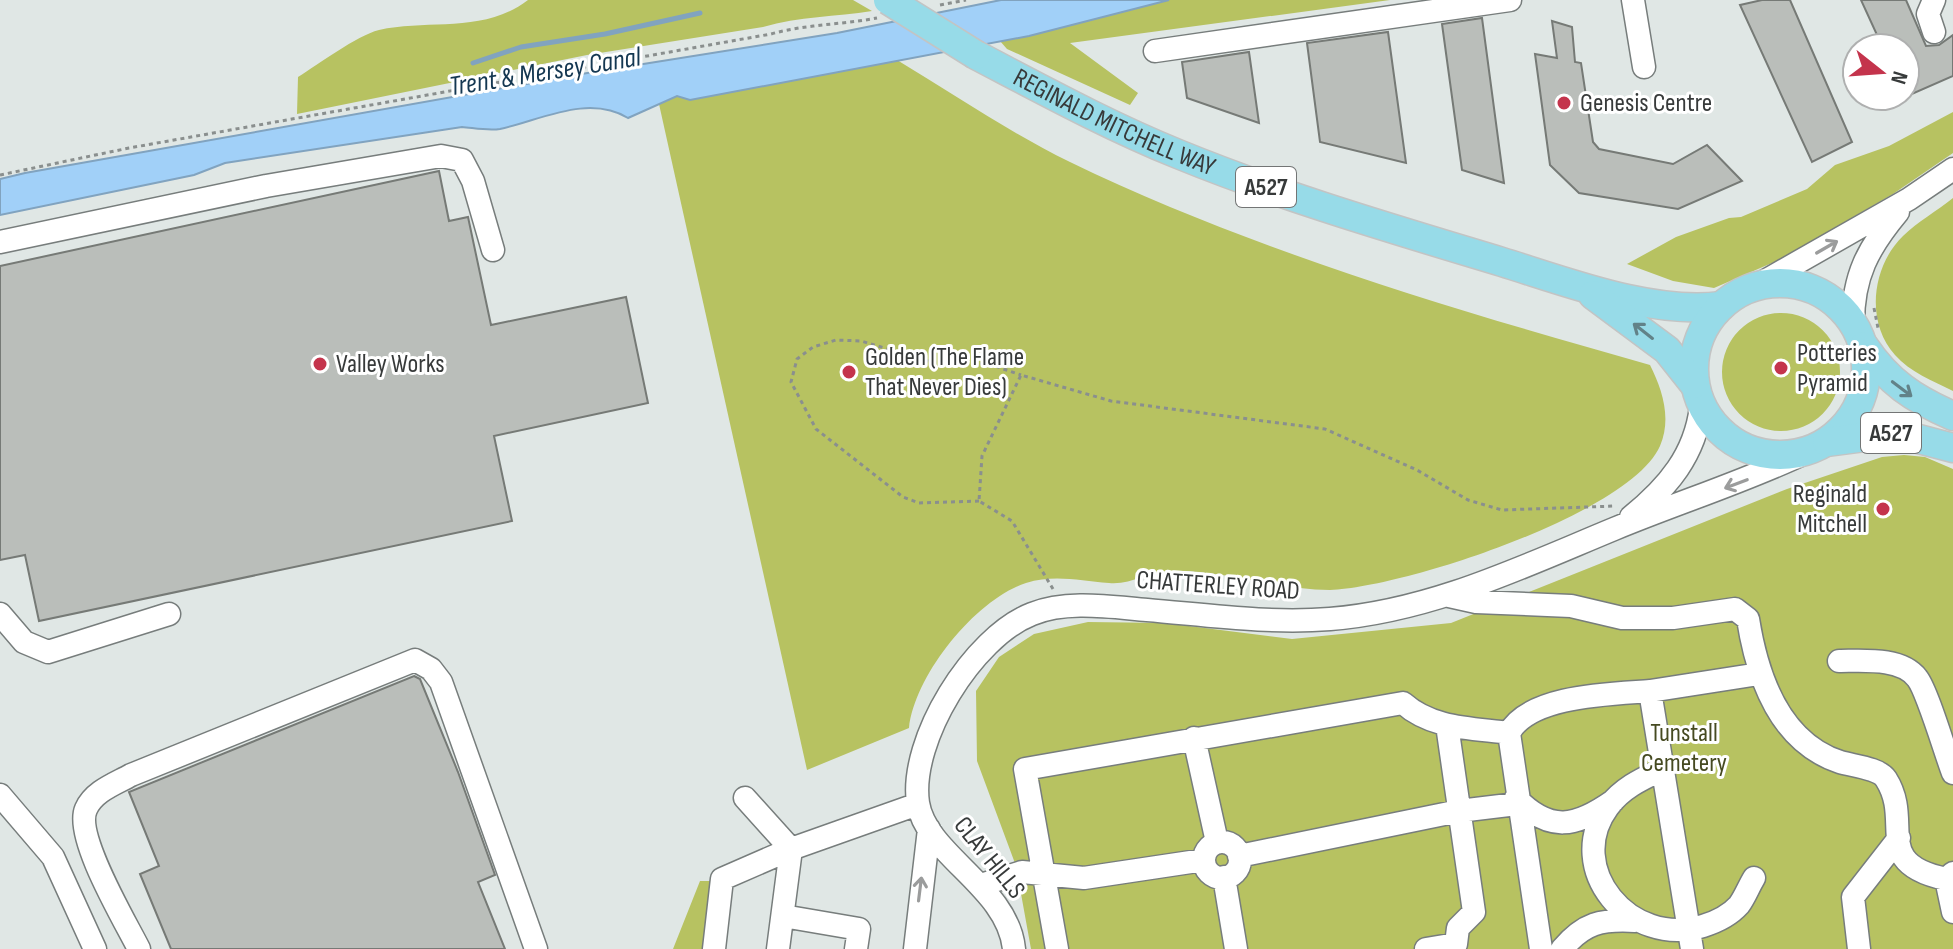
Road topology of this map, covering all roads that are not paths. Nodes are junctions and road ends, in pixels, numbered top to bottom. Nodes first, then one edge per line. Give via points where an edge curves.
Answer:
1 (1510, 0) edge
2 (1633, 0) edge
3 (1934, 0) edge
4 (883, 9) edge
5 (1934, 32) dead end
6 (1155, 51) dead end
7 (1644, 67) dead end
8 (1953, 169) edge
9 (1909, 199) junction
10 (0, 242) edge
11 (493, 250) dead end
12 (1758, 285) junction
13 (1583, 288) junction
14 (1721, 306) junction
15 (1868, 327) junction
16 (1698, 395) junction
17 (1953, 416) edge
18 (1817, 447) junction
19 (1953, 448) edge
20 (1618, 527) junction
21 (1449, 596) junction
22 (0, 614) edge
23 (169, 614) dead end
24 (1839, 661) dead end
25 (1759, 674) junction
26 (1650, 691) junction
27 (1447, 725) junction
28 (1509, 733) junction
29 (1194, 738) junction
30 (1663, 769) junction
31 (1953, 773) edge
32 (0, 795) edge
33 (745, 798) dead end
34 (1615, 799) junction
35 (1517, 801) junction
36 (918, 804) junction
37 (1459, 811) junction
38 (1564, 823) junction
39 (929, 829) junction
40 (86, 837) junction
41 (1899, 838) junction
42 (1597, 845) junction
43 (791, 849) junction
44 (1210, 851) junction
45 (1239, 856) junction
46 (53, 857) junction
47 (1526, 860) junction
48 (1043, 874) junction
49 (1949, 876) edge
50 (1224, 877) junction
51 (1754, 878) dead end
52 (981, 885) junction
53 (1953, 912) edge
54 (783, 916) junction
55 (1635, 921) junction
56 (1690, 940) edge
57 (95, 949) edge
58 (139, 949) edge
59 (536, 949) edge
60 (714, 949) edge
61 (778, 949) edge
62 (856, 949) edge
63 (915, 949) edge
64 (1014, 949) edge
65 (1057, 949) edge
66 (1236, 949) edge
67 (1426, 949) edge
68 (1541, 949) edge
69 (1562, 949) edge
70 (1859, 949) edge

1 - 6 street
2 - 7 street
3 - 5 street via 1928,14
4 - 13 main road, REGINALD MITCHELL WAY / A527, bridge via 1086,113 1222,172
8 - 9 street
12 -> 9 street
9 - 15 street via 1861,263 1855,282
10 - 11 street via 281,183 441,156 462,160
12 - 14 main road
12 - 15 main road, A527 via 1787,283 1817,291
13 - 14 main road, REGINALD MITCHELL WAY / A527 via 1664,304
16 -> 13 main road, REGINALD MITCHELL WAY / A527 via 1667,350
14 - 16 main road via 1700,336 1694,357
15 -> 17 main road, A527 via 1879,369 1907,394
15 - 18 main road, A527 via 1863,393 1842,429
16 - 18 main road, A527 via 1724,436 1749,450 1778,456
16 - 20 street, CHATTERLEY ROAD via 1693,442 1681,466 1659,494
18 - 19 main road, A527 via 1896,433
18 -> 20 street, CHATTERLEY ROAD via 1751,479
20 - 21 street, CHATTERLEY ROAD
21 - 25 street via 1571,606 1622,618 1673,618 1735,609 1748,619
21 - 36 street, CHATTERLEY ROAD via 1379,614 1327,620 1102,606 1033,613 1007,626 952,685 928,740
22 - 23 street via 24,642 48,652
24 - 31 street via 1875,661 1917,678
25 - 26 street
25 - 41 street via 1779,715 1804,741 1836,761 1887,780
26 - 28 street via 1589,696 1526,713
26 - 30 street
27 - 28 street
27 - 29 street via 1415,714 1403,703
27 - 37 street
28 - 35 street
29 - 44 street
29 - 48 street via 1025,769
30 - 34 street
30 - 56 street
32 - 46 street
33 - 43 street
34 - 38 street
34 - 42 street via 1606,809
35 - 37 street
35 - 38 street via 1539,818
35 - 47 street
36 - 39 street, CLAY HILLS
36 - 43 street
37 - 45 street
37 - 67 street via 1474,912 1463,919 1456,944
38 - 42 street via 1577,826
38 - 47 street via 1547,829
39 - 52 street, CLAY HILLS
63 -> 39 street
40 - 46 street
40 - 58 street
40 - 59 street via 87,807 98,793 131,775 415,660 441,682
41 - 49 street via 1902,857 1916,871
41 - 70 street via 1853,897
42 - 55 street via 1599,876 1611,902
43 - 54 street
43 - 60 street via 722,879
44 - 45 street via 1233,846
44 - 48 street via 1084,878
44 - 50 street via 1208,872
45 - 50 street via 1237,869
46 - 57 street
47 - 68 street
48 - 52 street via 1022,872
48 - 65 street
49 - 53 street
50 - 66 street
51 - 56 street via 1739,905
52 - 64 street, CLAY HILLS via 1004,919
54 - 61 street
54 - 62 street via 859,929
55 - 56 street
55 - 69 street via 1590,923

